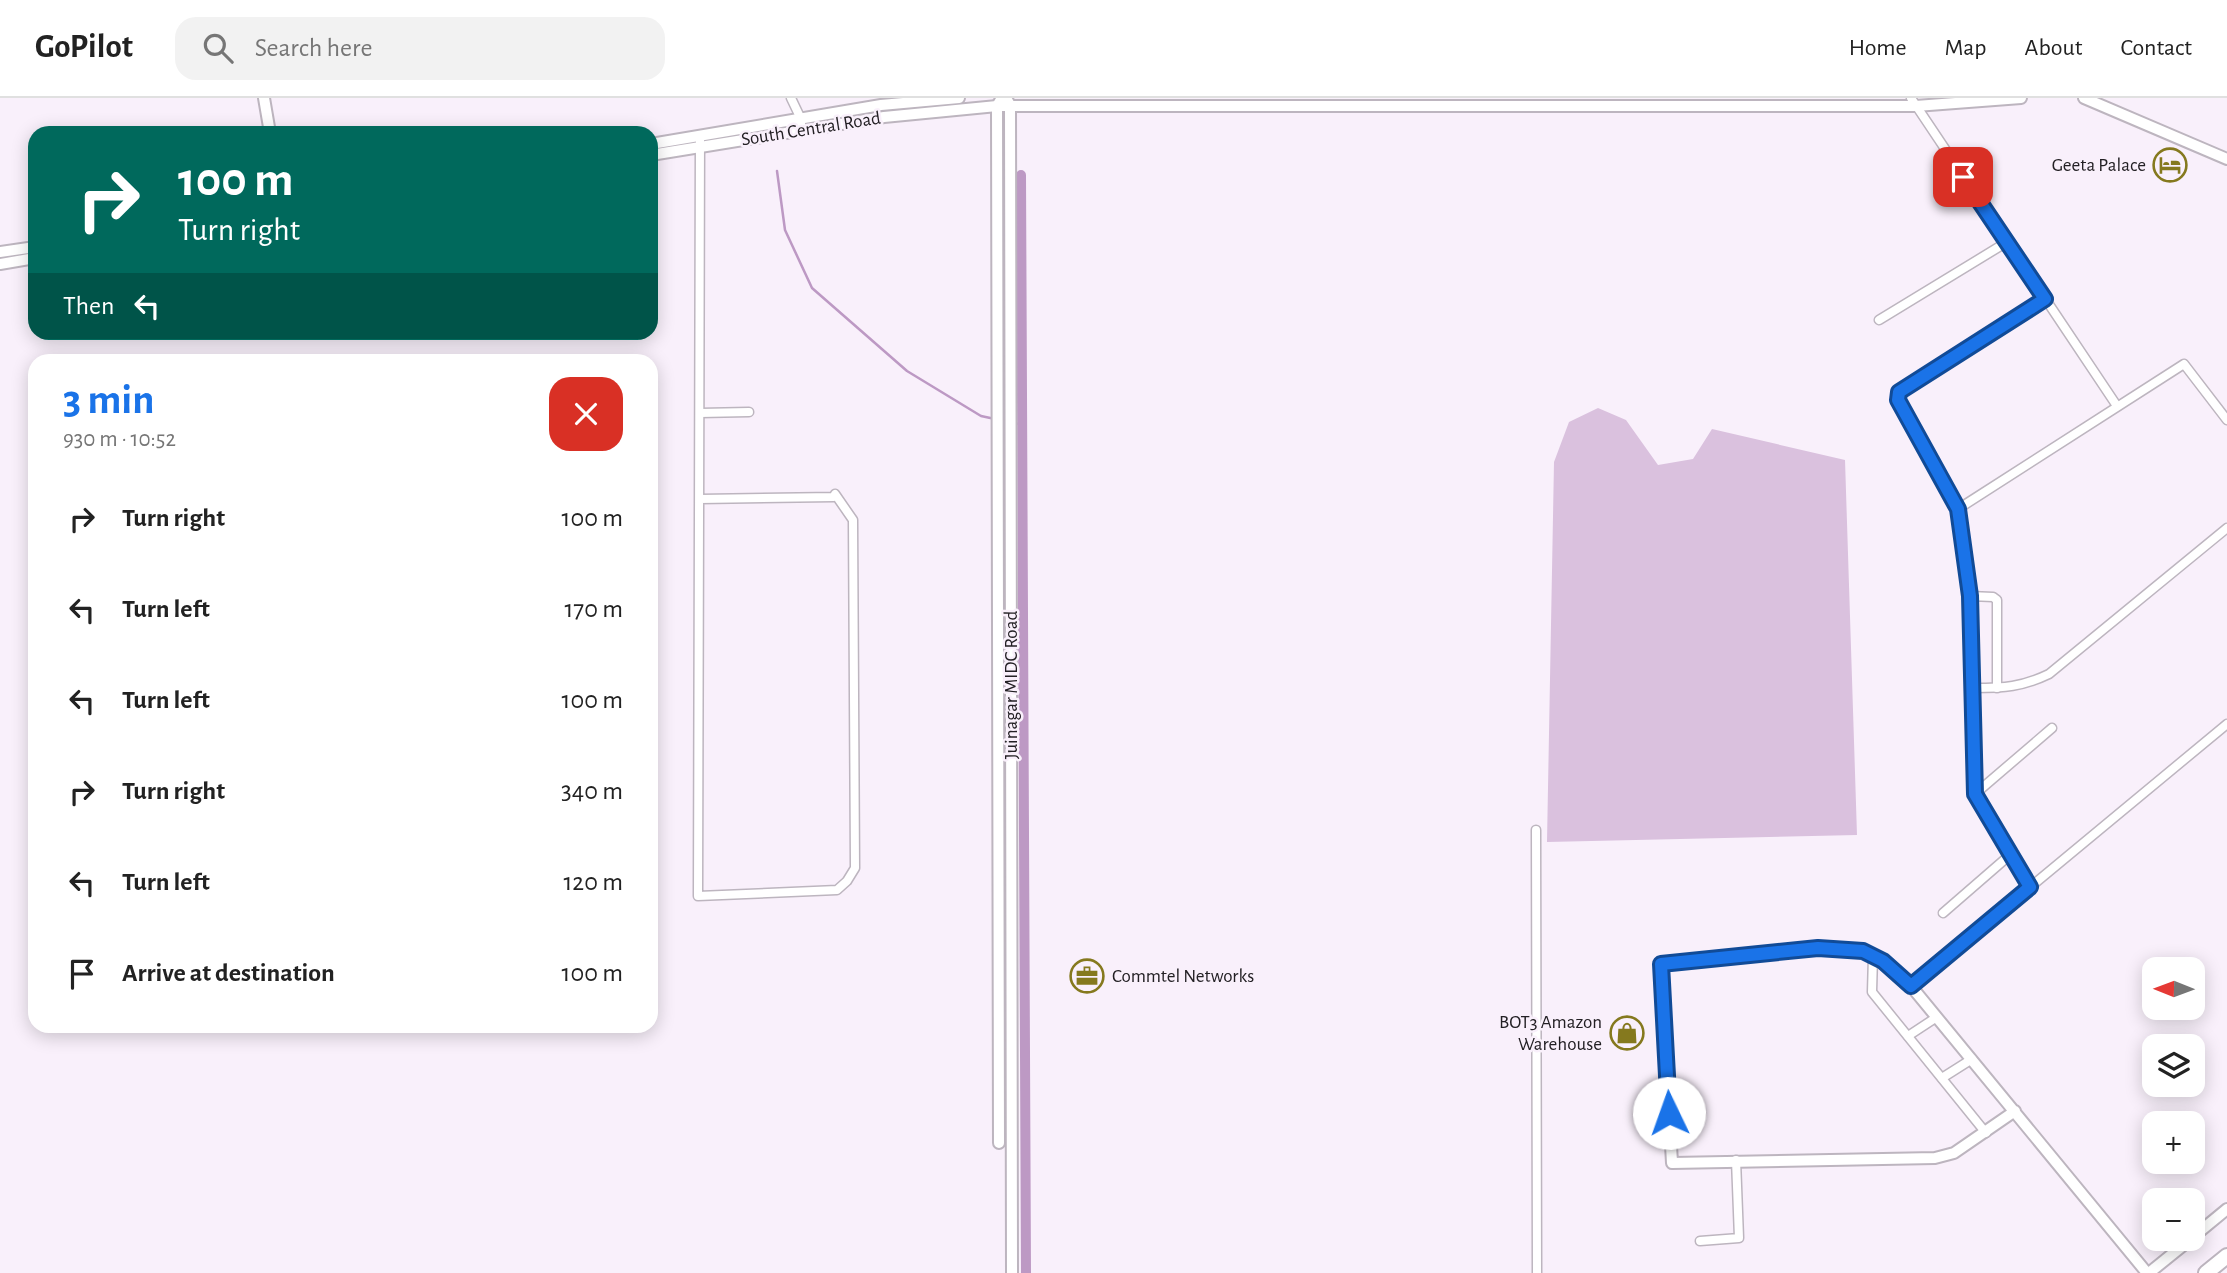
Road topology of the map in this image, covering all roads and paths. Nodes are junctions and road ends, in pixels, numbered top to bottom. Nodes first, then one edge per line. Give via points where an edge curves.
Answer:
1 (264, 98) edge
2 (791, 98) edge
3 (959, 98) edge
4 (2021, 98) edge
5 (2084, 98) edge
6 (1003, 102) edge
7 (1461, 102) edge
8 (1670, 102) edge
9 (1913, 102) edge
10 (801, 124) junction
11 (269, 126) edge
12 (700, 141) junction
13 (658, 144) edge
14 (658, 153) edge
15 (2227, 159) edge
16 (2007, 242) junction
17 (28, 248) edge
18 (0, 252) edge
19 (28, 259) edge
20 (0, 264) edge
21 (2045, 299) junction
22 (1879, 320) dead end
23 (2117, 406) junction
24 (749, 412) dead end
25 (700, 413) junction
26 (2227, 420) edge
27 (700, 499) junction
28 (1958, 509) junction
29 (2227, 528) edge
30 (1970, 596) junction
31 (1974, 688) junction
32 (1997, 688) junction
33 (2227, 724) edge
34 (2052, 728) dead end
35 (1975, 794) junction
36 (1536, 830) dead end
37 (2011, 854) junction
38 (2030, 887) junction
39 (1943, 913) dead end
40 (1873, 956) junction
41 (1911, 986) junction
42 (1937, 1017) junction
43 (1005, 1018) junction
44 (1908, 1036) junction
45 (1972, 1059) junction
46 (1942, 1078) junction
47 (2015, 1111) junction
48 (1986, 1133) junction
49 (999, 1143) dead end
50 (1736, 1160) junction
51 (2227, 1209) edge
52 (2205, 1227) edge
53 (1700, 1241) dead end
54 (2176, 1251) edge
55 (2227, 1256) edge
56 (1012, 1273) edge
57 (1537, 1273) edge
58 (2148, 1273) edge
59 (2206, 1273) edge

1 - 11 street
2 - 10 street
3 - 10 street, South Central Road via 881,105
4 - 9 street, South Central Road
5 - 15 street
6 - 7 street, South Central Road
6 - 10 street, South Central Road
6 - 43 street, Juinagar MIDC Road via 998,425
6 - 43 street, Juinagar MIDC Road via 1010,413
7 - 8 street, South Central Road
8 - 9 street, South Central Road
9 - 16 street
10 - 12 street, South Central Road
12 - 13 street, South Central Road
12 - 14 street, South Central Road
12 - 25 street
16 - 21 street
16 - 22 street
17 - 18 street
19 - 20 street
21 - 23 street
21 - 28 street via 1899,392 1898,400
23 - 26 street via 2184,364
23 - 28 street
24 - 25 street
25 - 27 street
27 - 27 street via 698,895 837,890 855,867 853,520 835,494 834,498
28 - 30 street
29 - 32 street via 2049,674 2025,685
30 - 31 street
30 - 32 street via 1997,600
31 - 32 street
31 - 35 street
33 - 38 street
34 - 35 street
35 - 37 street
36 - 57 street
37 - 38 street
37 - 39 street
38 - 41 street
40 - 41 street
40 - 44 street via 1872,992
40 - 50 street via 1863,951 1818,948 1661,964 1672,1163
41 - 42 street
42 - 44 street
42 - 45 street
43 - 49 street, Juinagar MIDC Road
43 - 56 street, Juinagar MIDC Road
44 - 46 street
45 - 46 street
45 - 47 street
46 - 48 street
47 - 48 street
47 - 58 street
48 - 50 street via 1954,1153 1935,1158
50 - 53 street via 1739,1238
51 - 52 street
54 - 58 street
55 - 59 highway

